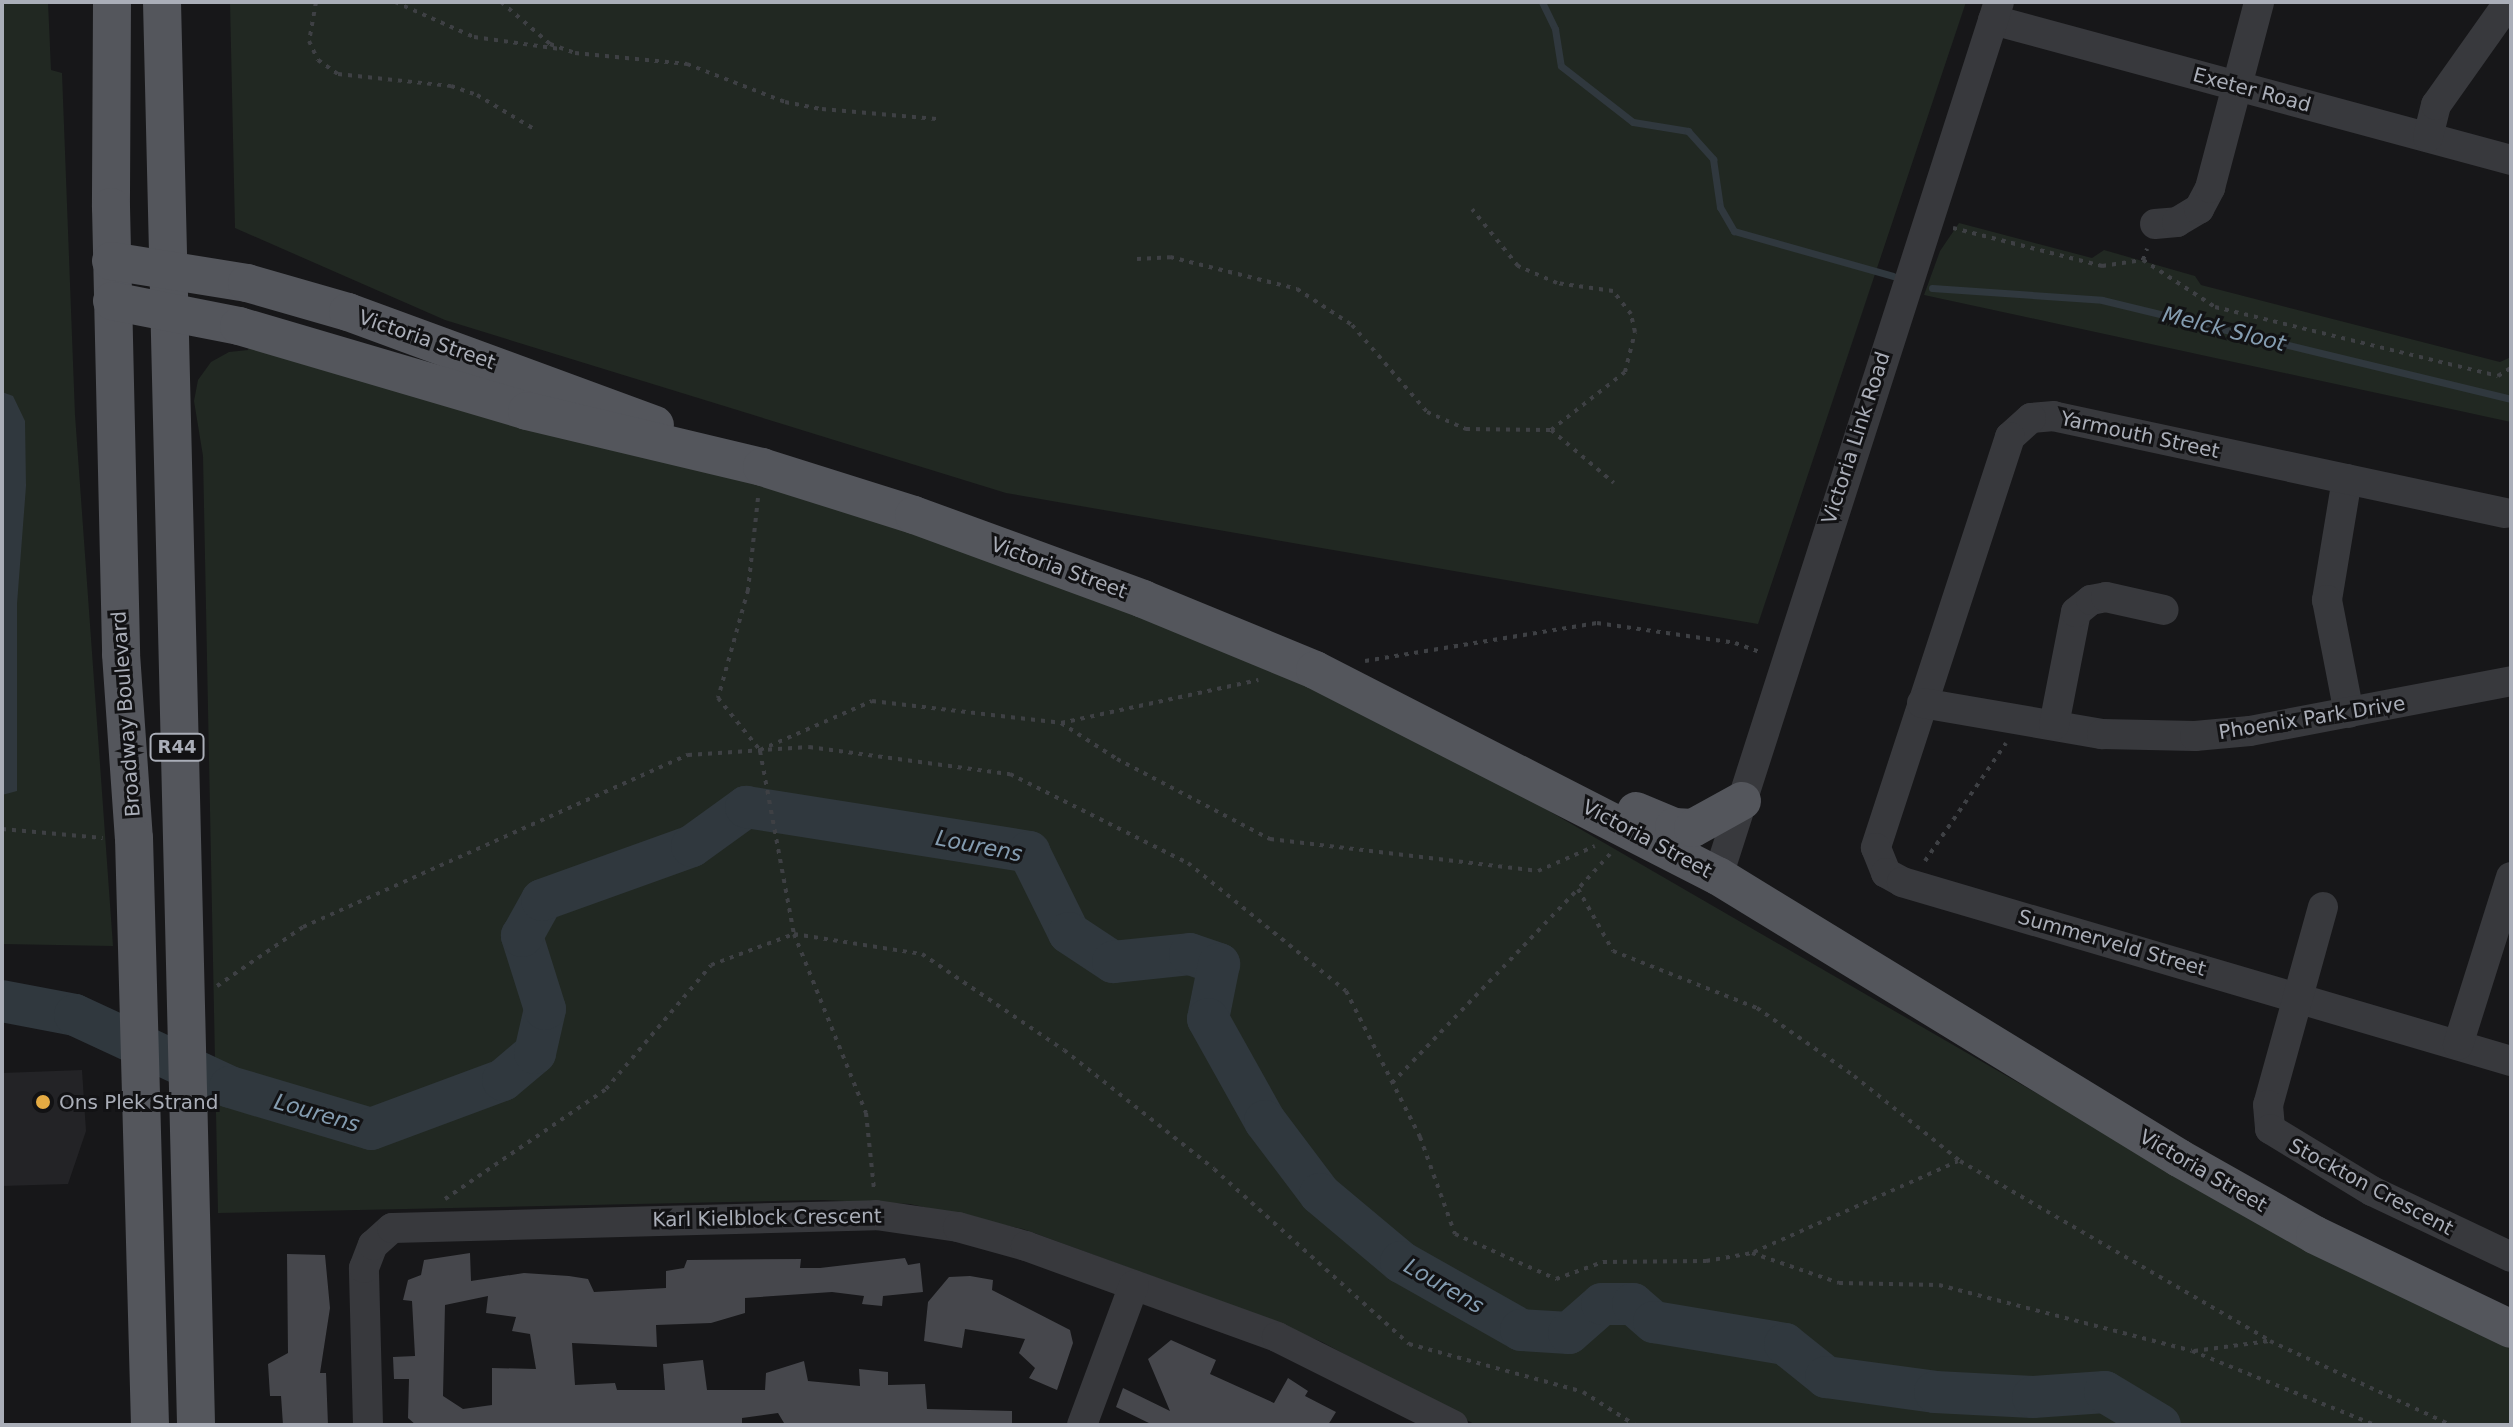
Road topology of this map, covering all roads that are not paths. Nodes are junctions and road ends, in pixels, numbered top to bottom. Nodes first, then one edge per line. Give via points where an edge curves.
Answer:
1 (112, 2) edge
2 (162, 2) edge
3 (2259, 2) edge
4 (2509, 2) edge
5 (1996, 11) edge
6 (2237, 86) junction
7 (2428, 137) junction
8 (2511, 160) edge
9 (2155, 224) road end
10 (111, 261) junction
11 (169, 270) junction
12 (112, 301) junction
13 (169, 312) junction
14 (746, 462) junction
15 (2347, 479) junction
16 (2505, 513) dead end
17 (2164, 610) dead end
18 (2511, 681) edge
19 (1922, 703) junction
20 (2349, 713) junction
21 (2054, 725) junction
22 (1524, 774) junction
23 (1742, 801) junction
24 (1718, 876) junction
25 (2511, 877) edge
26 (2323, 907) dead end
27 (2297, 998) junction
28 (2458, 1045) junction
29 (2511, 1061) edge
30 (2511, 1257) edge
31 (1134, 1285) junction
32 (2511, 1329) edge
33 (1433, 1420) edge
34 (150, 1425) edge
35 (196, 1425) edge
36 (368, 1425) edge
37 (1082, 1425) edge

1 - 10 main road, Broadway Boulevard / R44
2 - 11 main road, R44
3 - 6 street
4 - 7 street via 2436,105
5 - 6 street, Exeter Road
5 - 23 street, Victoria Link Road
6 - 7 street, Exeter Road
6 - 9 street via 2210,188 2199,209 2177,222
7 - 8 street, Exeter Road
10 - 11 main road, Victoria Street
10 - 12 main road, Broadway Boulevard / R44
11 - 13 main road, R44
11 - 14 main road, Victoria Street via 247,283 348,312 600,401
12 - 13 main road, Victoria Street
12 - 34 main road, Broadway Boulevard / R44 via 121,654 139,969
13 - 14 main road, Victoria Street via 239,326 542,415
13 - 35 main road, R44
14 - 22 main road, Victoria Street via 914,515 1128,594 1315,670
15 - 16 street, Yarmouth Street
15 - 19 street, Yarmouth Street via 2054,416 2031,418 2010,437
15 - 20 street via 2327,600
17 - 21 street via 2106,597 2091,600 2076,612
18 - 20 street, Phoenix Park Drive
19 - 21 street, Phoenix Park Drive
19 - 27 street, Summerveld Street via 1876,848 1886,873
20 - 21 street, Phoenix Park Drive via 2195,736 2102,734
22 - 23 main road via 1577,785 1674,827 1702,825
22 - 24 main road, Victoria Street
23 - 24 street, Victoria Link Road
24 - 32 main road, Victoria Street via 2179,1158 2315,1235
25 - 28 street
26 - 27 street, Stockton Crescent
27 - 28 street, Summerveld Street
27 - 30 street, Stockton Crescent via 2266,1114 2275,1135 2372,1191
28 - 29 street, Summerveld Street
31 - 33 street, Karl Kielblock Crescent via 1277,1337
31 - 36 street, Karl Kielblock Crescent via 958,1227 876,1215 416,1224 382,1235 364,1268
31 - 37 street

